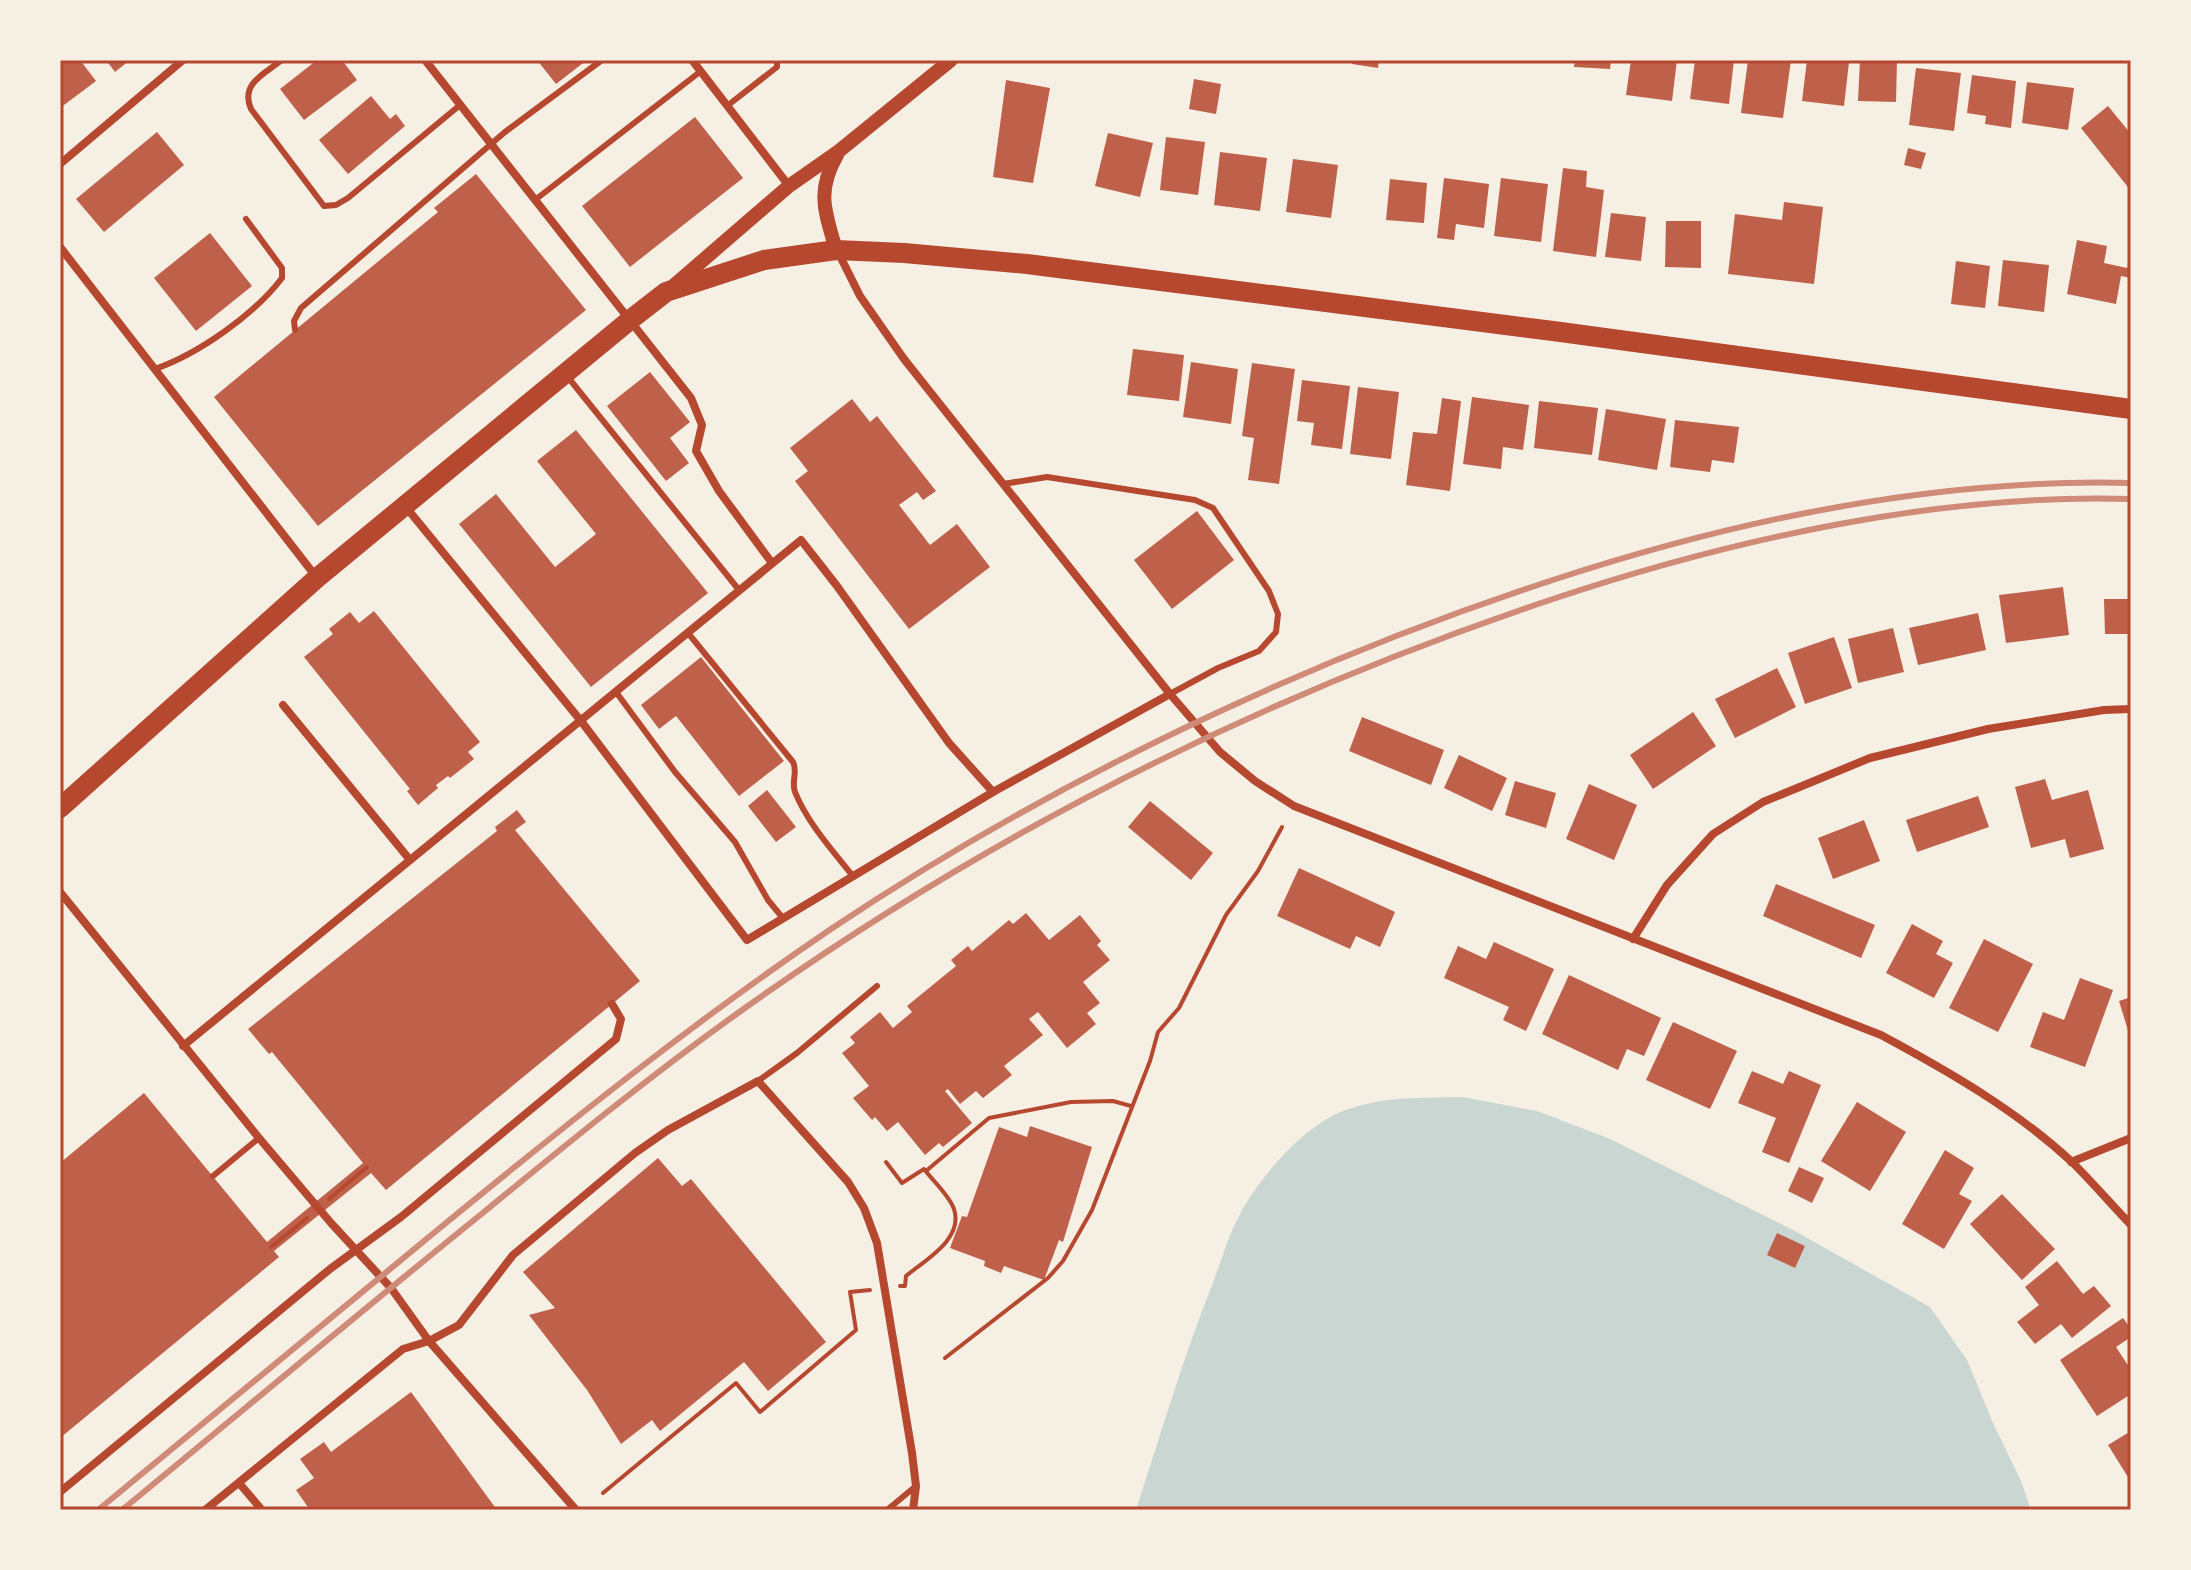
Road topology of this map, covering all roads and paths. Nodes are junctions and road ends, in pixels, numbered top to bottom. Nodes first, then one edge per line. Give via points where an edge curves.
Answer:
1 (183, 60) edge
2 (282, 60) edge
3 (425, 60) edge
4 (602, 60) edge
5 (692, 60) edge
6 (777, 60) edge
7 (951, 60) edge
8 (701, 71) junction
9 (460, 105) junction
10 (727, 106) junction
11 (492, 145) junction
12 (839, 151) junction
13 (60, 164) edge
14 (789, 186) junction
15 (535, 200) junction
16 (246, 219) dead end
17 (60, 247) edge
18 (836, 250) junction
19 (666, 292) junction
20 (630, 320) junction
21 (295, 330) dead end
22 (155, 369) junction
23 (565, 374) junction
24 (2131, 409) edge
25 (1003, 484) junction
26 (405, 506) junction
27 (772, 563) junction
28 (317, 578) junction
29 (739, 590) junction
30 (688, 633) junction
31 (616, 692) junction
32 (1170, 694) junction
33 (283, 705) dead end
34 (2131, 709) edge
35 (581, 721) junction
36 (993, 792) junction
37 (60, 808) edge
38 (1282, 827) dead end
39 (410, 860) junction
40 (852, 875) junction
41 (60, 892) edge
42 (782, 917) junction
43 (1633, 939) junction
44 (877, 986) dead end
45 (612, 1004) dead end
46 (183, 1046) junction
47 (758, 1081) junction
48 (1131, 1106) junction
49 (259, 1138) junction
50 (2131, 1138) edge
51 (886, 1162) dead end
52 (2071, 1162) junction
53 (926, 1171) junction
54 (213, 1176) dead end
55 (2131, 1225) edge
56 (357, 1249) junction
57 (900, 1286) dead end
58 (872, 1290) dead end
59 (429, 1341) junction
60 (945, 1358) dead end
61 (239, 1483) junction
62 (916, 1486) junction
63 (60, 1492) edge
64 (603, 1493) dead end
65 (205, 1510) edge
66 (262, 1510) edge
67 (576, 1510) edge
68 (887, 1510) edge
69 (913, 1510) edge

1 - 13 street
2 - 9 lane via 253,83 247,100 324,206 348,198
3 - 9 street
4 - 11 lane
5 - 8 street
6 - 10 lane via 777,67
7 - 12 street
8 - 10 street
8 - 15 lane
9 - 11 street
10 - 14 street
11 - 15 street
11 - 21 lane via 301,308
12 - 14 street
12 - 18 street via 823,188
14 - 19 street
15 - 20 street
16 - 22 lane via 282,268 282,278 204,346
17 - 22 street
18 - 19 main road via 764,260
18 - 24 main road via 1027,264
18 - 25 street via 904,359
19 - 20 main road
20 - 23 main road
20 - 27 street via 691,398 702,425 696,451
22 - 28 street
23 - 26 main road
23 - 29 lane
25 - 32 street
25 - 32 lane via 1047,477 1195,500 1213,508 1269,591 1278,614 1276,632 1259,651
26 - 28 main road
26 - 35 street
27 - 29 street
27 - 36 street via 801,540 949,743
28 - 37 main road
29 - 30 street
30 - 31 street
30 - 40 lane via 793,762 795,791
31 - 35 street
31 - 42 lane via 735,842
32 - 36 street
32 - 43 street via 1220,752 1294,806
33 - 39 street
34 - 43 street via 1988,729 1870,758 1763,802 1713,834 1667,885
35 - 39 street
35 - 42 street via 747,940
36 - 40 street
38 - 48 path via 1226,915 1179,1008 1158,1032
39 - 46 street
40 - 42 street
41 - 46 street
43 - 52 street via 1881,1035 1951,1073
44 - 47 lane
45 - 56 street via 621,1019 616,1039
46 - 49 street
47 - 59 street via 635,1153 513,1255 459,1325
47 - 62 street via 848,1182 864,1208 877,1243
48 - 53 path via 1071,1102 989,1118
48 - 60 path via 1092,1210 1063,1261
49 - 54 lane
49 - 56 street
50 - 52 street
51 - 53 path via 902,1183
52 - 55 street
53 - 57 path via 954,1210 954,1226 948,1241
56 - 59 street
56 - 63 street
58 - 64 path via 850,1292 856,1330 760,1412 736,1383
59 - 61 street via 403,1349
59 - 67 street
61 - 65 street
61 - 66 street
62 - 68 lane
62 - 69 street

